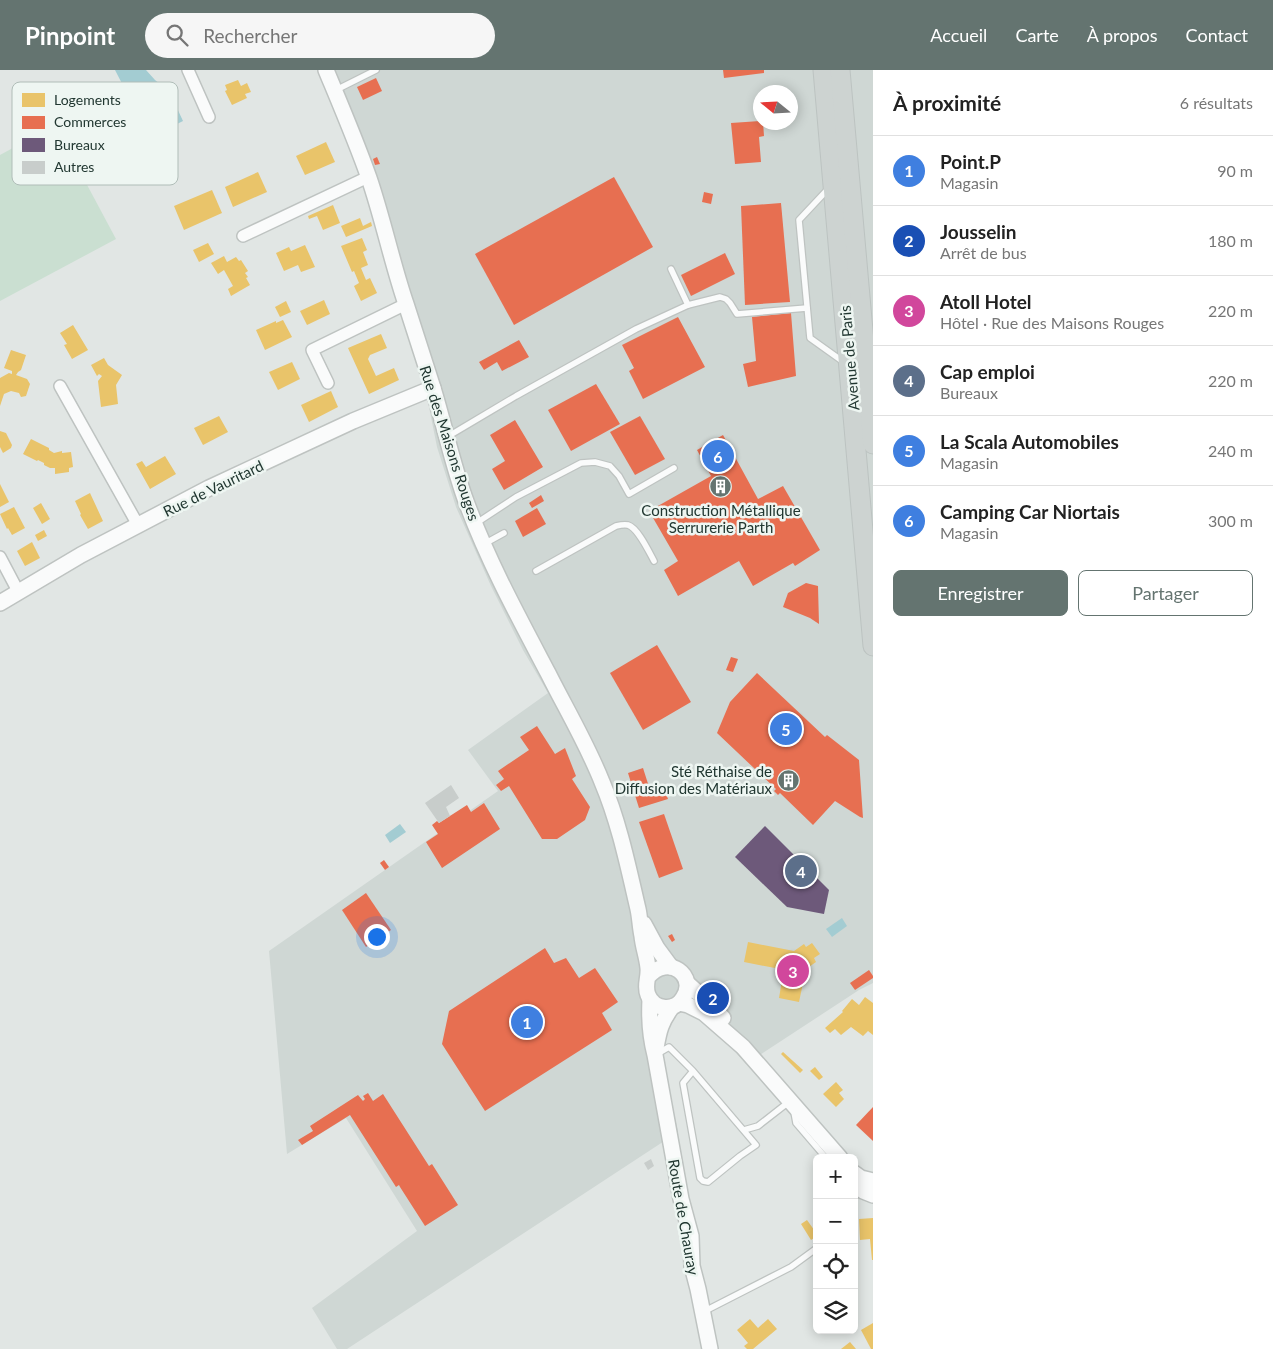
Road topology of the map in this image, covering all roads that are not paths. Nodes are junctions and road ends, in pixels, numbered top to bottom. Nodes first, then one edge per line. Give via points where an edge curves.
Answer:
1 (188, 70) edge
2 (326, 70) edge
3 (376, 70) edge
4 (823, 70) edge
5 (840, 70) edge
6 (335, 91) junction
7 (209, 117) dead end
8 (368, 177) junction
9 (833, 183) junction
10 (243, 236) dead end
11 (671, 269) dead end
12 (406, 304) junction
13 (688, 305) junction
14 (807, 308) junction
15 (850, 366) junction
16 (328, 383) dead end
17 (60, 386) dead end
18 (433, 388) junction
19 (446, 438) junction
20 (873, 444) edge
21 (674, 468) dead end
22 (475, 524) junction
23 (138, 525) junction
24 (504, 533) dead end
25 (484, 544) junction
26 (0, 557) edge
27 (654, 561) dead end
28 (536, 571) dead end
29 (19, 593) junction
30 (0, 603) edge
31 (873, 646) edge
32 (640, 917) junction
33 (671, 967) junction
34 (648, 977) junction
35 (687, 983) junction
36 (650, 1000) junction
37 (676, 1005) junction
38 (743, 1047) junction
39 (655, 1055) junction
40 (693, 1071) junction
41 (792, 1103) junction
42 (744, 1130) junction
43 (823, 1154) edge
44 (837, 1154) edge
45 (858, 1176) edge
46 (873, 1180) edge
47 (858, 1187) edge
48 (873, 1194) edge
49 (813, 1251) edge
50 (703, 1312) junction
51 (710, 1349) edge

1 - 7 street
2 - 6 street, Rue des Maisons Rouges
3 - 6 lane
4 - 9 main road, Avenue de Paris
5 - 20 main road, Avenue de Paris via 863,296
6 - 8 street, Rue des Maisons Rouges
8 - 10 street
8 - 12 street, Rue des Maisons Rouges
9 - 14 lane via 798,220
9 - 15 main road, Avenue de Paris
11 - 13 lane
12 - 16 street via 312,350
12 - 18 street, Rue des Maisons Rouges
13 - 14 lane via 720,297 726,299 737,314
13 - 19 lane via 636,329
14 - 15 lane via 810,338
15 - 31 main road, Avenue de Paris
17 - 23 street
18 - 19 street, Rue des Maisons Rouges
18 - 23 street, Rue de Vauritard via 353,421
19 - 22 street, Rue des Maisons Rouges
21 - 22 lane via 629,494 610,466 596,462 580,463 516,497
22 - 25 street, Rue des Maisons Rouges
23 - 29 street, Rue de Vauritard
24 - 25 lane
25 - 32 street, Rue des Maisons Rouges via 603,782 620,834
26 - 29 street
27 - 28 lane via 635,530 622,524
29 - 30 street, Rue de Vauritard
32 - 33 street, Rue des Maisons Rouges
32 - 34 street, Rue des Maisons Rouges
33 - 34 street via 658,968
33 - 35 street via 682,973
34 - 36 street via 646,989
35 - 37 street via 685,996
35 - 38 street via 732,1028
36 - 37 street via 660,1007
36 - 39 street, Route de Chauray via 649,1027
37 - 38 street via 688,1005 704,1012
37 - 39 street, Route de Chauray via 660,1028
38 - 41 street
39 - 40 lane via 669,1047
39 - 50 street, Route de Chauray
40 - 42 lane
40 - 42 lane via 683,1083 703,1182 708,1182 756,1145
41 - 42 lane via 758,1126
41 - 43 lane via 796,1123
41 - 44 street
45 - 46 street
47 - 48 street
49 - 50 lane via 792,1267
50 - 51 street, Route de Chauray

